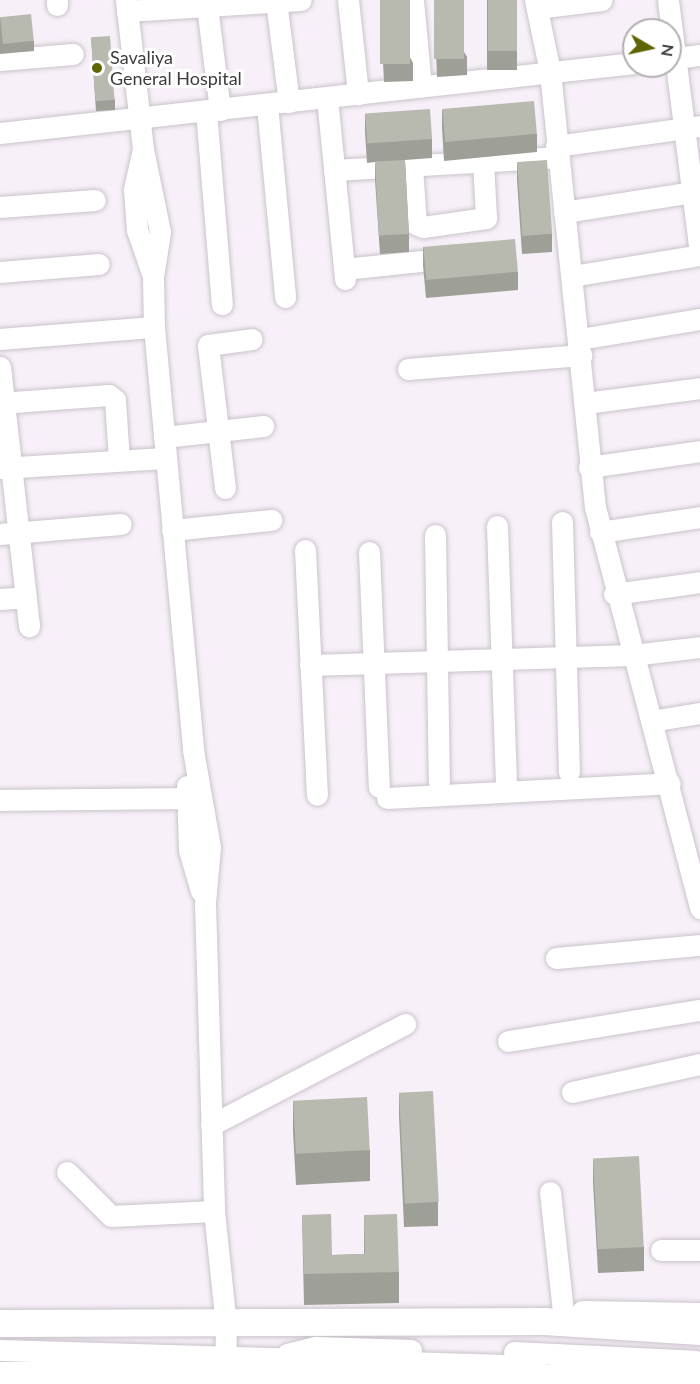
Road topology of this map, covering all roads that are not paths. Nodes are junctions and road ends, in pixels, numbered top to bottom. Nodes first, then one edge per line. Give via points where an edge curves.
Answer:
1 (302, 0) edge
2 (348, 0) edge
3 (413, 0) edge
4 (602, 0) edge
5 (668, 0) edge
6 (276, 2) junction
7 (536, 4) edge
8 (127, 5) edge
9 (207, 6) junction
10 (670, 18) edge
11 (73, 54) dead end
12 (700, 55) edge
13 (682, 58) edge
14 (0, 60) edge
15 (622, 64) edge
16 (550, 72) junction
17 (678, 78) edge
18 (421, 87) junction
19 (358, 94) junction
20 (327, 98) junction
21 (289, 102) junction
22 (267, 105) junction
23 (213, 111) junction
24 (139, 119) junction
25 (692, 127) edge
26 (0, 133) edge
27 (557, 151) junction
28 (483, 161) junction
29 (412, 166) junction
30 (334, 170) junction
31 (696, 192) edge
32 (95, 200) dead end
33 (0, 207) edge
34 (564, 212) junction
35 (471, 255) edge
36 (700, 255) edge
37 (99, 264) dead end
38 (0, 272) edge
39 (572, 276) junction
40 (285, 297) dead end
41 (222, 304) dead end
42 (700, 319) edge
43 (154, 327) junction
44 (0, 339) edge
45 (252, 339) dead end
46 (581, 347) junction
47 (0, 367) edge
48 (408, 369) dead end
49 (700, 388) edge
50 (2, 403) edge
51 (585, 404) junction
52 (263, 426) dead end
53 (217, 431) junction
54 (165, 447) junction
55 (700, 451) edge
56 (119, 460) junction
57 (589, 467) junction
58 (5, 468) edge
59 (225, 488) dead end
60 (700, 517) edge
61 (272, 520) dead end
62 (562, 522) dead end
63 (121, 524) dead end
64 (497, 526) dead end
65 (172, 530) junction
66 (600, 532) junction
67 (8, 533) edge
68 (435, 535) dead end
69 (305, 550) dead end
70 (369, 552) dead end
71 (700, 582) edge
72 (614, 594) junction
73 (26, 597) junction
74 (0, 599) edge
75 (29, 626) dead end
76 (700, 647) edge
77 (632, 655) junction
78 (565, 656) junction
79 (500, 657) junction
80 (440, 660) junction
81 (374, 662) junction
82 (310, 665) junction
83 (700, 713) edge
84 (651, 721) junction
85 (193, 750) junction
86 (569, 772) dead end
87 (439, 782) dead end
88 (506, 782) dead end
89 (670, 783) junction
90 (316, 795) dead end
91 (185, 798) junction
92 (0, 800) edge
93 (697, 881) edge
94 (205, 903) junction
95 (700, 908) edge
96 (700, 945) edge
97 (556, 958) dead end
98 (700, 1010) edge
99 (405, 1024) dead end
100 (508, 1041) dead end
101 (700, 1064) edge
102 (572, 1092) dead end
103 (211, 1125) junction
104 (67, 1172) dead end
105 (550, 1192) dead end
106 (214, 1211) junction
107 (661, 1250) dead end
108 (700, 1250) edge
109 (563, 1311) junction
110 (700, 1313) edge
111 (226, 1320) junction
112 (0, 1323) edge
113 (700, 1331) edge
114 (0, 1350) edge
115 (700, 1361) edge
116 (226, 1365) junction
117 (700, 1373) edge
118 (0, 1375) edge
119 (591, 1379) edge
120 (517, 1380) edge
121 (376, 1383) edge

1 - 6 street
2 - 19 street
3 - 18 street
4 - 7 street
5 - 10 street
6 - 9 street
6 - 21 street
7 - 16 street
8 - 9 street
8 - 24 street
9 - 23 street
11 - 14 street
12 - 13 street
15 - 16 street
16 - 18 street
16 - 27 street
17 - 25 street
18 - 19 street
19 - 20 street
20 - 21 street
20 - 30 street
21 - 22 street
22 - 23 street
22 - 40 street
23 - 24 street
23 - 41 street
24 - 26 street
24 - 43 street via 143,149 134,189 137,230 153,277
25 - 27 street
25 - 31 street
27 - 28 street
27 - 34 street
28 - 29 street
28 - 29 street via 486,218 423,227 416,224
29 - 30 street
30 - 35 street via 345,274
31 - 34 street
31 - 36 street
32 - 33 street
34 - 39 street
36 - 39 street
37 - 38 street
39 - 46 street
42 - 46 street
43 - 44 street
43 - 54 street
45 - 53 street via 208,345
46 - 48 street
46 - 51 street
47 - 50 street
49 - 51 street
50 - 56 street via 109,395 115,400
50 - 58 street
51 - 57 street
52 - 53 street
53 - 54 street
53 - 59 street
54 - 56 street
54 - 65 street
55 - 57 street
56 - 58 street
57 - 66 street
58 - 67 street
60 - 66 street
61 - 65 street
62 - 78 street
63 - 67 street
64 - 79 street
65 - 85 street
66 - 72 street
67 - 73 street
68 - 80 street
69 - 82 street
70 - 81 street
71 - 72 street
72 - 77 street
73 - 74 street
73 - 75 street
76 - 77 street
77 - 78 street
77 - 84 street
78 - 79 street
78 - 86 street
79 - 80 street
79 - 88 street
80 - 81 street
80 - 87 street
81 - 82 street
81 - 89 street via 383,792
82 - 90 street
83 - 84 street
84 - 89 street
85 - 91 street
85 - 94 street via 210,847
89 - 93 street
91 - 92 street
91 - 94 street via 189,850
93 - 95 street
94 - 103 street
96 - 97 street
98 - 100 street
99 - 103 street
101 - 102 street
103 - 106 street
104 - 106 street via 111,1216
105 - 109 street
106 - 111 street
107 - 108 street
109 - 110 street
109 - 111 street
111 - 112 main road
111 - 113 main road via 544,1321
111 - 116 street
114 - 116 street
115 - 116 street via 651,1360 634,1367 313,1363 283,1355
116 - 118 main road
116 - 121 main road
117 - 119 main road
119 - 120 main road
120 - 121 main road

